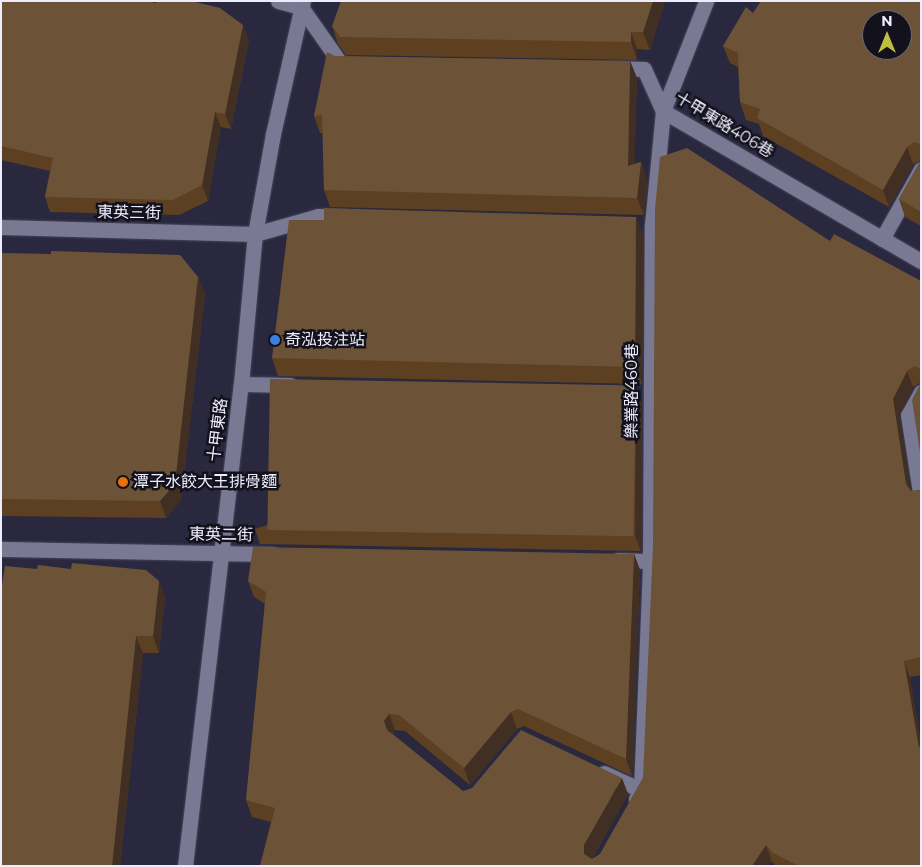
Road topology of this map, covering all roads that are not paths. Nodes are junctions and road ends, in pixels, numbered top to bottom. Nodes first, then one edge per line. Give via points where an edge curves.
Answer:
1 (278, 1) edge
2 (706, 1) edge
3 (302, 4) edge
4 (360, 64) edge
5 (595, 68) edge
6 (663, 111) junction
7 (921, 169) edge
8 (358, 217) edge
9 (632, 224) edge
10 (652, 225) junction
11 (1, 227) edge
12 (255, 234) junction
13 (882, 239) junction
14 (921, 261) edge
15 (241, 384) junction
16 (301, 386) edge
17 (921, 392) edge
18 (921, 499) edge
19 (1, 549) edge
20 (220, 553) junction
21 (290, 554) edge
22 (600, 560) edge
23 (650, 561) junction
24 (588, 765) edge
25 (642, 790) junction
26 (627, 815) edge
27 (185, 866) edge

1 - 3 street
2 - 6 street, 樂業路460巷
3 - 4 street via 341,64
3 - 12 street, 十甲東路
5 - 6 street, 十甲東路406巷 via 644,69
6 - 10 street, 樂業路460巷
6 - 13 street, 十甲東路406巷
7 - 13 street
8 - 12 street, 東英三街 via 318,216
9 - 10 street
10 - 23 street, 樂業路460巷 via 644,393
11 - 12 street, 東英三街
12 - 15 street, 十甲東路
13 - 14 street, 十甲東路406巷
15 - 16 street
15 - 20 street, 十甲東路
17 - 18 street via 908,414
19 - 20 street, 東英二街
20 - 21 street, 東英二街
20 - 27 street, 十甲東路
22 - 23 street
23 - 25 street, 樂業路460巷
24 - 25 street
25 - 26 street

